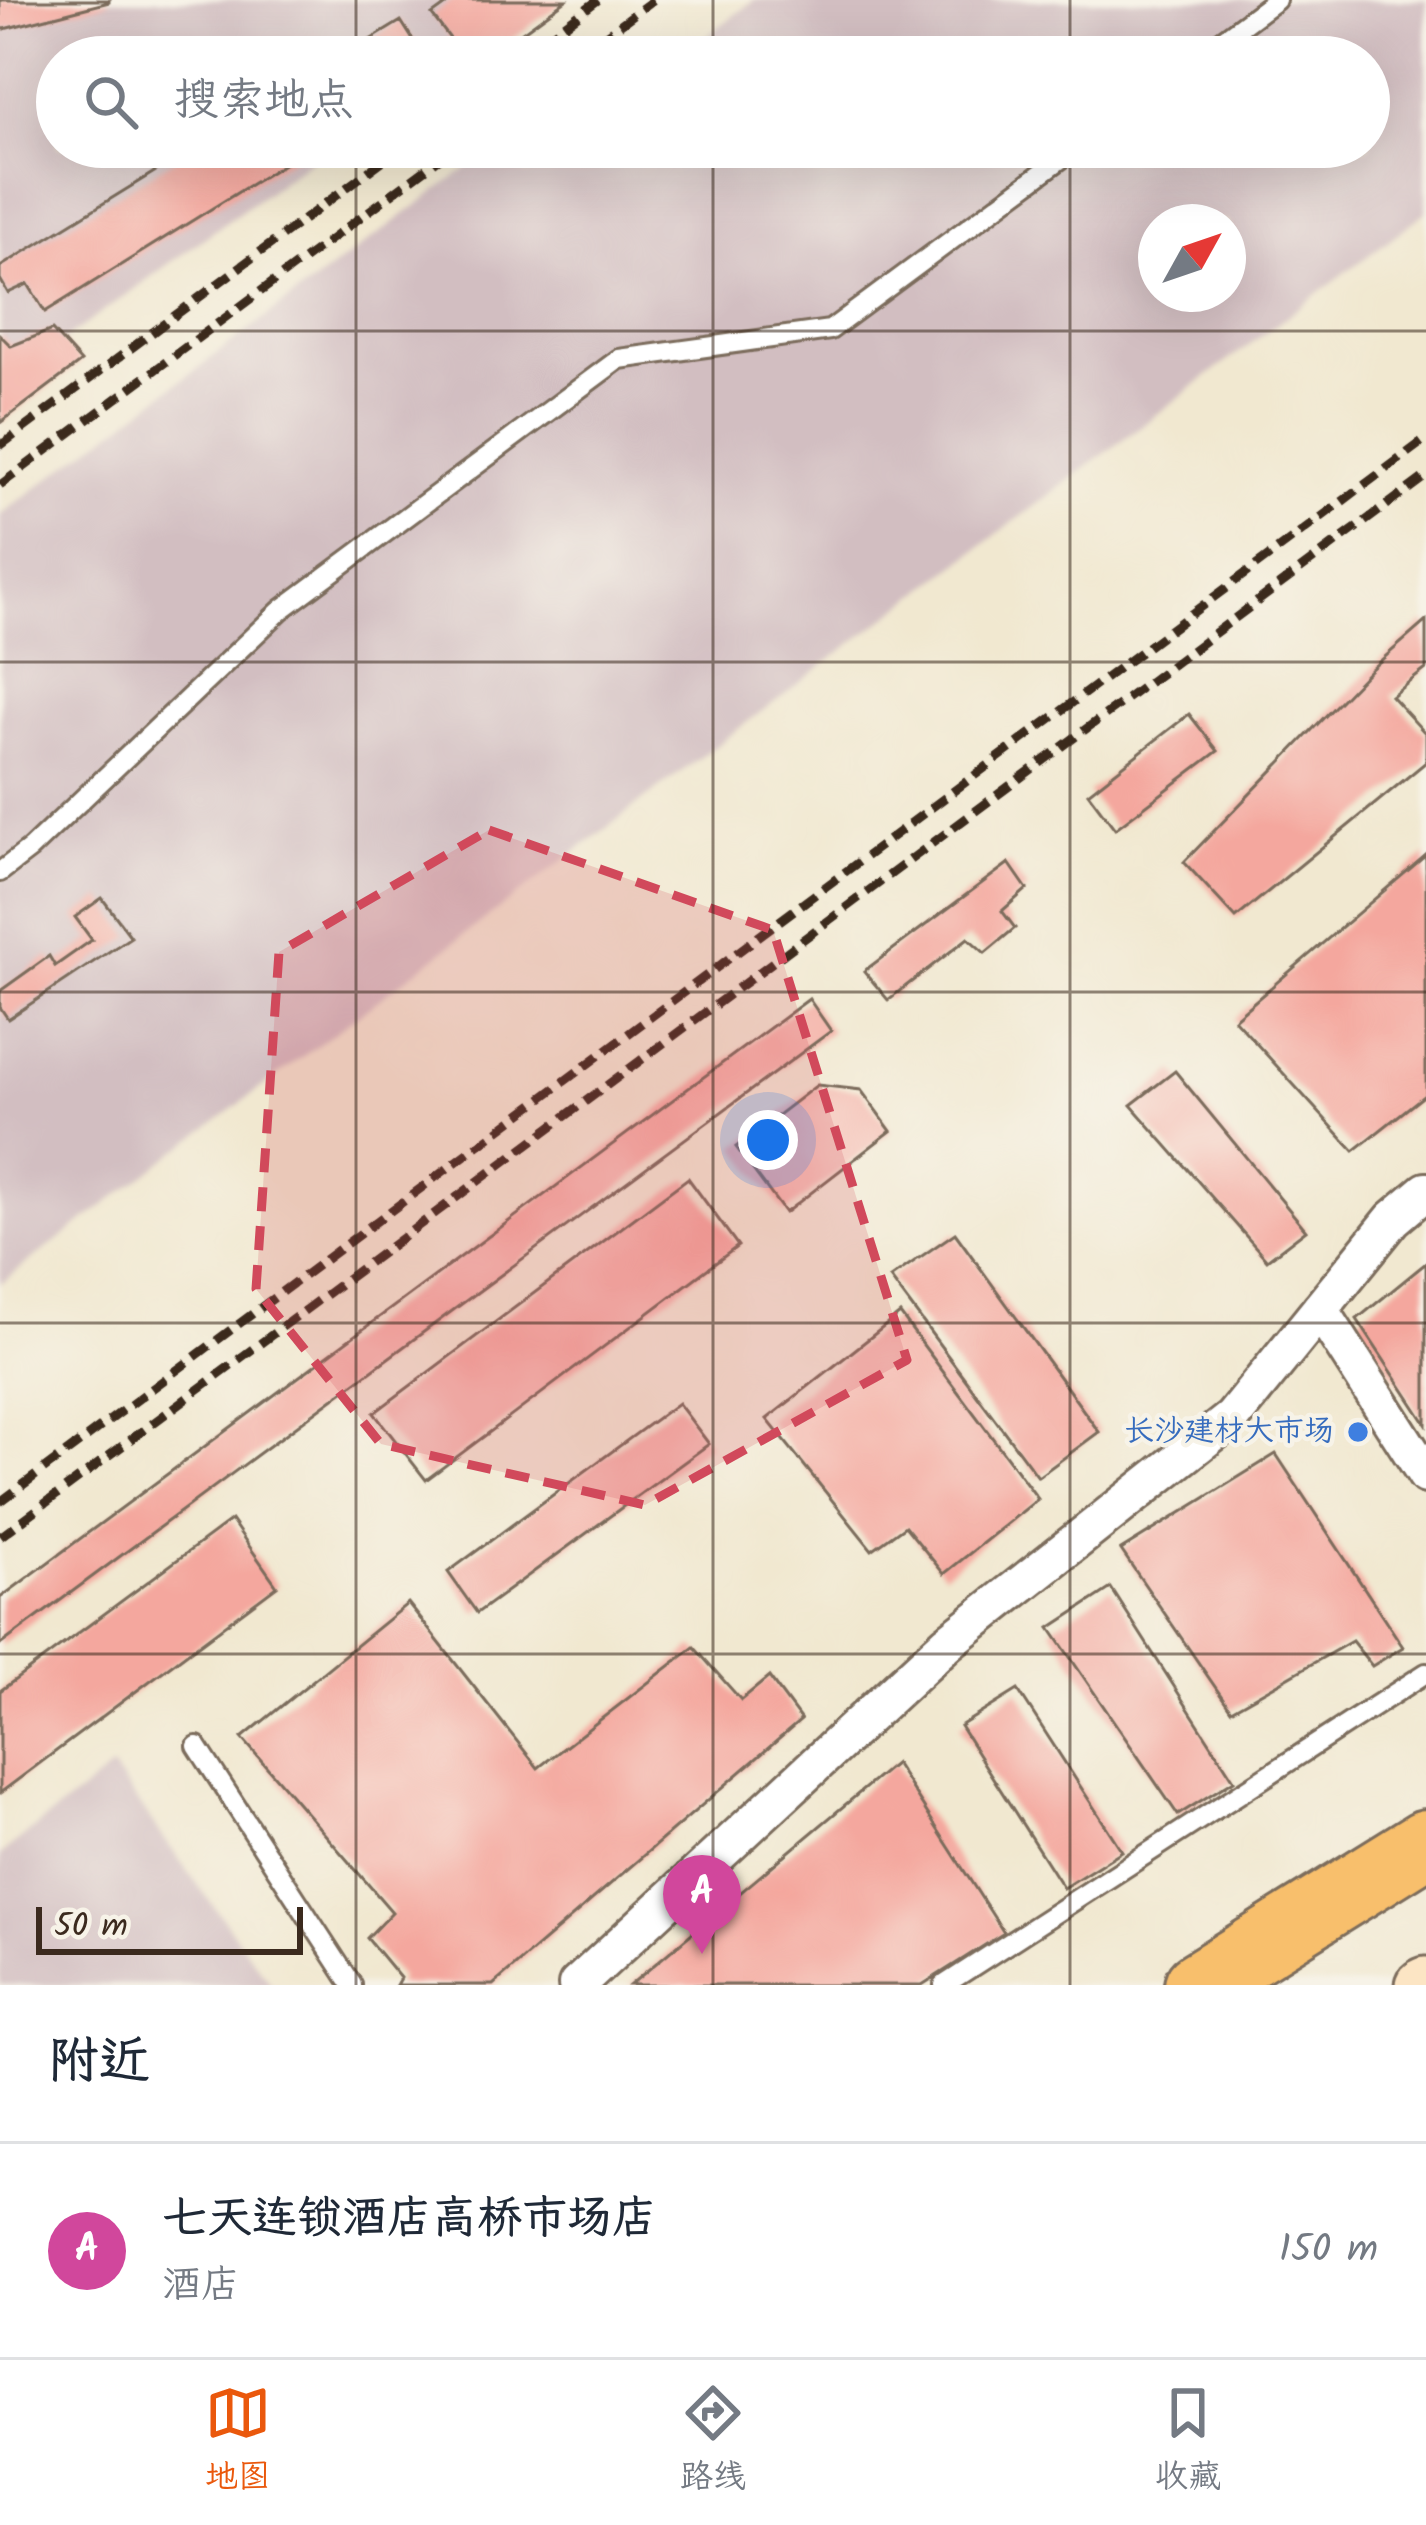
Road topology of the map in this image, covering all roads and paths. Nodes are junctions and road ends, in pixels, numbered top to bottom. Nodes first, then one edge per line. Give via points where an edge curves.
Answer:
1 (1276, 0) edge
2 (1227, 36) edge
3 (1049, 168) edge
4 (0, 872) edge
5 (1426, 1191) edge
6 (1320, 1309) junction
7 (1426, 1475) edge
8 (1426, 1673) edge
9 (197, 1746) dead end
10 (1426, 1843) edge
11 (1426, 1886) edge
12 (352, 1985) edge
13 (577, 1985) edge
14 (944, 1985) edge
15 (1198, 1985) edge
16 (1272, 1985) edge

1 - 2 lane
3 - 4 lane via 830,330 619,359 281,610
5 - 6 street
6 - 7 street
6 - 13 street via 1232,1418 947,1642
8 - 14 lane
9 - 12 lane
10 - 15 highway
11 - 16 highway

